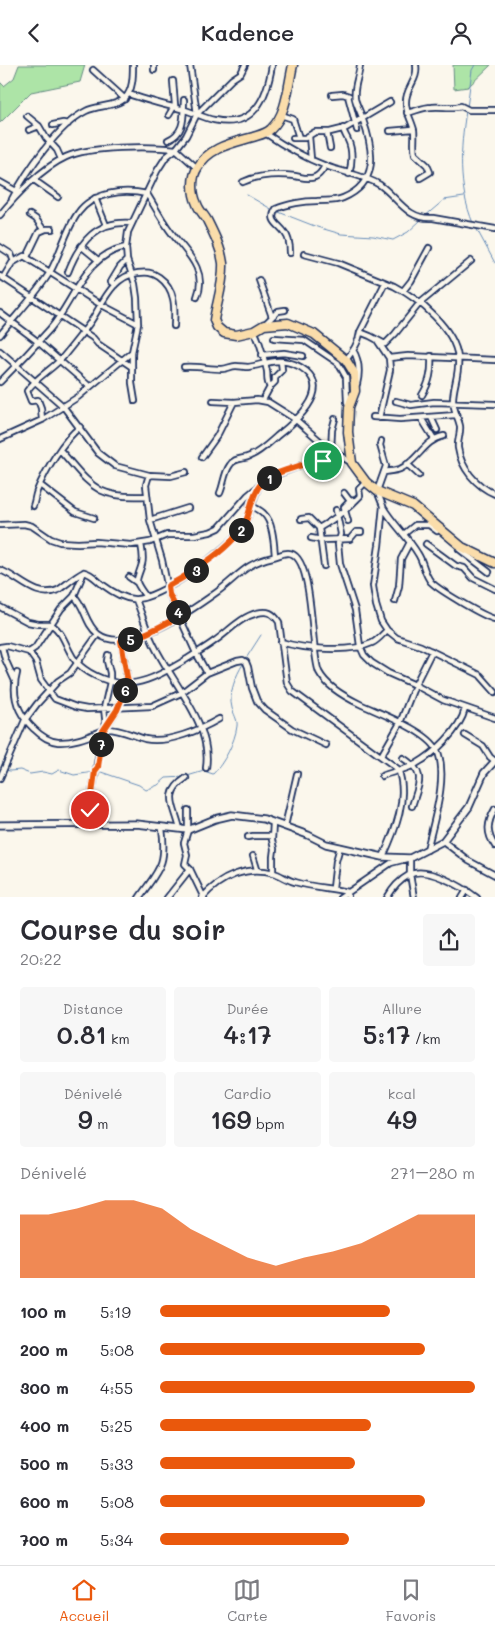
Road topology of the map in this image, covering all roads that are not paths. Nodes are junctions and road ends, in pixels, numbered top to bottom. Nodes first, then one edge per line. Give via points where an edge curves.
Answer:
1 (133, 65) edge
2 (190, 65) edge
3 (245, 65) edge
4 (272, 65) edge
5 (293, 65) edge
6 (360, 65) edge
7 (416, 65) edge
8 (94, 70) dead end
9 (173, 81) dead end
10 (129, 94) junction
11 (332, 95) dead end
12 (348, 96) junction
13 (355, 97) junction
14 (125, 99) junction
15 (184, 100) dead end
16 (390, 102) dead end
17 (174, 108) junction
18 (183, 110) junction
19 (495, 110) edge
20 (408, 113) junction
21 (197, 114) junction
22 (169, 115) dead end
23 (280, 115) junction
24 (27, 116) dead end
25 (362, 118) junction
26 (355, 122) junction
27 (68, 124) junction
28 (53, 125) dead end
29 (39, 126) junction
30 (343, 129) junction
31 (358, 129) dead end
32 (413, 129) junction
33 (28, 130) dead end
34 (390, 131) dead end
35 (327, 132) junction
36 (266, 133) junction
37 (309, 136) junction
38 (168, 139) dead end
39 (51, 142) junction
40 (330, 148) dead end
41 (176, 149) junction
42 (61, 159) junction
43 (311, 159) junction
44 (325, 166) junction
45 (197, 168) junction
46 (349, 174) junction
47 (368, 178) junction
48 (420, 178) dead end
49 (34, 180) junction
50 (0, 182) edge
51 (242, 182) dead end
52 (16, 191) junction
53 (147, 194) junction
54 (58, 197) dead end
55 (95, 198) junction
56 (9, 204) junction
57 (0, 215) edge
58 (30, 215) dead end
59 (132, 223) junction
60 (106, 225) junction
61 (43, 229) junction
62 (52, 229) dead end
63 (495, 229) edge
64 (80, 246) junction
65 (0, 247) edge
66 (126, 247) junction
67 (429, 248) dead end
68 (290, 253) dead end
69 (304, 254) dead end
70 (27, 257) junction
71 (98, 260) junction
72 (127, 260) junction
73 (470, 261) dead end
74 (14, 262) junction
75 (50, 272) junction
76 (68, 272) dead end
77 (132, 273) junction
78 (3, 278) edge
79 (259, 280) dead end
80 (111, 282) junction
81 (0, 283) edge
82 (385, 283) junction
83 (76, 289) junction
84 (403, 291) junction
85 (32, 297) junction
86 (197, 297) dead end
87 (100, 304) junction
88 (420, 304) junction
89 (285, 311) dead end
90 (0, 313) edge
91 (59, 316) junction
92 (272, 317) junction
93 (11, 321) junction
94 (138, 324) junction
95 (264, 325) junction
96 (174, 326) dead end
97 (254, 331) junction
98 (83, 332) junction
99 (360, 333) junction
100 (0, 335) edge
101 (274, 338) dead end
102 (376, 339) junction
103 (37, 341) junction
104 (353, 349) junction
105 (0, 351) edge
106 (132, 352) junction
107 (262, 355) junction
108 (303, 356) dead end
109 (431, 356) junction
110 (458, 358) junction
111 (389, 359) junction
112 (346, 360) junction
113 (495, 360) edge
114 (60, 361) junction
115 (122, 361) junction
116 (281, 361) junction
117 (264, 364) junction
118 (16, 365) junction
119 (132, 367) junction
120 (184, 367) dead end
121 (34, 381) junction
122 (0, 382) edge
123 (89, 386) junction
124 (270, 387) junction
125 (355, 391) junction
126 (422, 395) dead end
127 (263, 400) junction
128 (135, 401) dead end
129 (213, 401) dead end
130 (234, 401) junction
131 (396, 401) dead end
132 (452, 403) junction
133 (495, 405) edge
134 (64, 406) junction
135 (349, 407) junction
136 (456, 415) junction
137 (373, 417) dead end
138 (431, 417) junction
139 (379, 418) junction
140 (421, 418) junction
141 (295, 419) junction
142 (336, 419) dead end
143 (42, 420) junction
144 (80, 427) junction
145 (437, 431) dead end
146 (444, 436) dead end
147 (0, 439) edge
148 (434, 439) junction
149 (381, 441) dead end
150 (60, 450) junction
151 (331, 450) junction
152 (202, 457) dead end
153 (318, 457) junction
154 (313, 461) junction
155 (352, 463) junction
156 (328, 465) junction
157 (407, 465) junction
158 (334, 470) dead end
159 (319, 471) dead end
160 (326, 471) dead end
161 (384, 472) junction
162 (186, 473) dead end
163 (149, 475) junction
164 (419, 475) dead end
165 (366, 482) junction
166 (40, 485) junction
167 (260, 485) junction
168 (377, 491) junction
169 (220, 493) dead end
170 (344, 493) dead end
171 (495, 494) edge
172 (146, 496) junction
173 (356, 500) junction
174 (350, 501) junction
175 (250, 505) junction
176 (33, 506) dead end
177 (383, 506) junction
178 (188, 508) dead end
179 (336, 510) dead end
180 (344, 511) junction
181 (337, 517) junction
182 (94, 518) dead end
183 (301, 519) dead end
184 (150, 520) junction
185 (348, 521) dead end
186 (0, 525) edge
187 (319, 527) junction
188 (361, 532) dead end
189 (404, 534) junction
190 (311, 538) dead end
191 (155, 539) junction
192 (321, 540) junction
193 (340, 540) junction
194 (410, 542) junction
195 (141, 544) junction
196 (426, 544) dead end
197 (275, 556) junction
198 (495, 563) edge
199 (324, 567) dead end
200 (0, 570) edge
201 (84, 572) junction
202 (489, 572) dead end
203 (129, 577) dead end
204 (136, 582) junction
205 (168, 586) junction
206 (495, 589) edge
207 (74, 596) junction
208 (146, 597) junction
209 (136, 600) junction
210 (395, 601) dead end
211 (0, 607) edge
212 (180, 616) junction
213 (495, 619) edge
214 (51, 625) junction
215 (387, 630) junction
216 (149, 633) junction
217 (98, 634) junction
218 (121, 641) junction
219 (281, 642) junction
220 (360, 646) junction
221 (1, 647) edge
222 (315, 648) junction
223 (432, 651) junction
224 (29, 653) junction
225 (196, 653) junction
226 (108, 655) dead end
227 (78, 664) junction
228 (168, 671) junction
229 (17, 673) dead end
230 (207, 673) junction
231 (15, 681) junction
232 (110, 682) junction
233 (128, 683) junction
234 (415, 685) junction
235 (48, 692) junction
236 (495, 692) edge
237 (181, 693) junction
238 (118, 707) junction
239 (104, 709) junction
240 (466, 709) junction
241 (219, 719) dead end
242 (495, 719) edge
243 (25, 721) junction
244 (400, 723) junction
245 (201, 728) junction
246 (105, 729) junction
247 (465, 735) dead end
248 (326, 745) dead end
249 (437, 749) junction
250 (381, 756) junction
251 (403, 758) dead end
252 (495, 761) edge
253 (414, 765) junction
254 (206, 769) dead end
255 (398, 769) junction
256 (297, 774) dead end
257 (382, 776) dead end
258 (0, 778) edge
259 (186, 778) dead end
260 (412, 806) dead end
261 (495, 809) edge
262 (188, 810) dead end
263 (273, 823) junction
264 (0, 825) edge
265 (90, 825) junction
266 (285, 826) junction
267 (162, 828) junction
268 (180, 829) junction
269 (188, 830) junction
270 (272, 836) junction
271 (248, 837) dead end
272 (444, 841) junction
273 (495, 846) edge
274 (340, 847) junction
275 (428, 850) junction
276 (252, 856) dead end
277 (383, 857) junction
278 (410, 858) junction
279 (190, 869) junction
280 (257, 869) junction
281 (273, 873) junction
282 (410, 874) junction
283 (495, 875) edge
284 (332, 888) junction
285 (467, 890) junction
286 (348, 892) junction
287 (139, 897) edge
288 (167, 897) edge
289 (203, 897) edge
290 (340, 897) edge
291 (348, 897) edge
292 (387, 897) edge
293 (414, 897) edge
294 (462, 897) edge
295 (477, 897) edge

1 - 10 street
2 - 21 street
3 - 21 street via 241,73
4 - 21 street via 262,99 250,116 226,122
5 - 23 highway
6 - 13 street
7 - 20 street via 414,81 407,93
8 - 14 street
9 - 17 street
10 - 14 street
10 - 17 street
11 - 12 street
12 - 13 street
12 - 26 street
13 - 25 street
14 - 27 street via 98,106
15 - 18 street
16 - 25 street
17 - 18 street
17 - 22 street
18 - 21 street
18 - 38 street via 185,116 181,128
19 - 20 street via 433,106
20 - 32 street
21 - 41 street
23 - 36 highway
23 - 37 street via 294,119 296,138
24 - 29 street
25 - 26 street
25 - 47 street via 369,138 371,171
26 - 30 street
26 - 31 street
27 - 28 street
27 - 39 street
29 - 33 street
29 - 39 street
30 - 35 street
30 - 46 street via 351,151
32 - 34 street
32 - 48 street via 415,154 430,171
35 - 37 street via 315,132
35 - 40 street
36 - 43 street
36 - 45 highway via 211,152
37 - 43 street
39 - 42 street
39 - 52 street
41 - 42 street via 94,150
41 - 45 street
41 - 53 street via 166,157
42 - 49 street
43 - 44 street
44 - 46 street
44 - 51 street via 314,178 261,177
45 - 97 highway via 192,186 197,204 220,247 223,264 220,300 214,320 224,333 236,335
46 - 47 street
47 - 63 street via 388,191 410,213 426,219
47 - 68 street via 343,199 275,210 272,215 286,233
49 - 54 street
49 - 56 street
50 - 52 street
52 - 56 street
53 - 55 street via 131,190
53 - 59 street
53 - 86 street via 197,268 201,281
55 - 60 street
55 - 75 street via 77,215
56 - 57 street
58 - 61 street
59 - 60 street
59 - 66 street
60 - 64 street
61 - 62 street
61 - 70 street via 36,236
64 - 71 street
64 - 76 street
65 - 74 street via 11,253
66 - 71 street via 114,249
66 - 72 street
67 - 84 street
69 - 82 street via 338,263
70 - 74 street
70 - 75 street
71 - 83 street
72 - 77 street
72 - 80 street
73 - 88 street
74 - 78 street
75 - 83 street
75 - 85 street
77 - 80 street
77 - 94 street
77 - 96 street via 148,272 164,281 174,299
78 - 81 street
78 - 85 street
79 - 92 street
80 - 87 street
82 - 84 street
82 - 99 street
83 - 87 street
83 - 91 street
84 - 88 street
85 - 91 street
85 - 93 street
87 - 94 street
87 - 98 street
88 - 102 street via 385,344
88 - 110 street via 440,321
89 - 92 street via 278,311
90 - 93 street
91 - 98 street
91 - 103 street
92 - 95 street
93 - 100 street
93 - 103 street
94 - 106 street
95 - 97 highway
95 - 112 highway via 288,323 314,334
97 - 107 street
98 - 114 street
98 - 115 street
99 - 102 street
99 - 104 street
101 - 135 street via 304,341 338,363 346,377
102 - 111 street
103 - 114 street
103 - 118 street
104 - 112 street
104 - 125 street via 359,370
105 - 118 street
106 - 115 street
106 - 119 street
107 - 108 street via 284,353
107 - 117 street
109 - 110 street
109 - 111 street
109 - 126 street via 432,371
110 - 113 street
110 - 132 street
111 - 139 street via 389,378
112 - 125 highway via 354,373
114 - 121 street
114 - 123 street
115 - 119 street
115 - 123 street
116 - 117 street
116 - 124 street via 282,370
116 - 141 street via 302,367 312,376 315,385 311,402
117 - 120 street via 223,369
117 - 124 street
118 - 121 street
118 - 122 street
119 - 128 street
121 - 134 street
121 - 143 street via 27,391 31,401 38,400
123 - 134 street
124 - 127 street
125 - 135 highway
127 - 130 street
127 - 141 street
129 - 130 street
130 - 152 street via 217,436
131 - 132 street via 411,405
132 - 133 street
132 - 136 street
134 - 143 street
134 - 144 street
135 - 155 highway
136 - 138 street
136 - 171 street via 462,463 468,473
137 - 139 street
138 - 140 street
138 - 145 street
139 - 140 street
140 - 148 street
141 - 151 street
141 - 169 street via 254,454 233,461
142 - 151 street
143 - 147 street
144 - 150 street
144 - 163 street via 98,453 115,466
146 - 148 street
148 - 157 street
149 - 161 street via 386,466
150 - 166 street
150 - 172 street via 101,492
151 - 153 street
151 - 155 street
151 - 156 street
153 - 154 street
153 - 156 street
154 - 159 street via 312,471
154 - 167 street via 270,477
155 - 165 highway
156 - 158 street
156 - 160 street
157 - 161 street
157 - 164 street
161 - 168 street
162 - 163 street
163 - 172 street
165 - 168 highway
165 - 173 street via 359,489 360,496
166 - 176 street
166 - 182 street via 75,512
167 - 175 street
167 - 191 street via 219,527 210,532
168 - 177 street
168 - 198 highway via 414,506 462,547
170 - 174 street
172 - 184 street
173 - 174 street
173 - 180 street
174 - 180 street
175 - 197 street via 267,518
175 - 205 street via 247,520 232,541 190,574
177 - 189 street
177 - 215 street via 374,586 376,605
178 - 184 street
179 - 181 street
180 - 181 street
180 - 185 street
181 - 187 street
181 - 193 street
183 - 187 street via 309,518
184 - 191 street
186 - 195 street via 32,526 60,542
187 - 192 street
188 - 193 street via 356,532 350,539
189 - 194 street
189 - 202 street via 416,525 429,525
190 - 192 street
191 - 195 street
191 - 205 street
192 - 193 street
192 - 199 street
193 - 220 street via 339,558 355,609
194 - 210 street via 401,559
194 - 213 street via 430,581 480,614
195 - 204 street via 143,562
196 - 206 street via 473,578
197 - 212 street via 259,559 218,592
197 - 222 street via 288,553 300,560 305,573
200 - 201 street via 28,586 47,592 57,590
201 - 207 street
201 - 209 street via 115,593
203 - 204 street
204 - 208 street
205 - 208 street
205 - 212 street
207 - 214 street
207 - 217 street
208 - 209 street
209 - 216 street
211 - 214 street via 28,622
212 - 216 street
212 - 225 street
214 - 224 street
214 - 227 street via 61,634
215 - 220 street via 374,643
215 - 223 street via 397,638
216 - 218 street
216 - 228 street
217 - 218 street
217 - 227 street
218 - 233 street
219 - 222 street
219 - 225 street via 279,622 274,615 256,613 239,621
219 - 250 street via 284,672 292,691
220 - 222 street
220 - 234 street via 372,663
221 - 224 street
221 - 231 street
222 - 244 street via 323,679 336,691
223 - 234 street
223 - 236 street via 480,675
224 - 235 street
225 - 228 street
225 - 230 street
226 - 232 street
227 - 232 street
227 - 235 street
228 - 233 street via 149,680
228 - 237 street
229 - 231 street
230 - 237 street
230 - 248 street via 236,661 245,661 257,701 265,710 292,729
231 - 243 street via 17,705
232 - 233 street
232 - 239 street
233 - 238 street
234 - 240 street
234 - 244 street
235 - 239 street via 55,699 76,707
235 - 243 street
237 - 238 street via 152,706
237 - 245 street
238 - 239 street
238 - 246 street
239 - 246 street
240 - 242 street
240 - 249 street via 462,720
241 - 245 street
243 - 246 street via 40,735 58,741 75,741
243 - 258 street
244 - 249 street
244 - 250 street
245 - 246 street via 156,741 121,730
245 - 254 street via 208,755
246 - 265 street via 95,773
247 - 252 street via 483,746
249 - 253 street
249 - 275 street via 442,775
250 - 255 street
251 - 253 street
252 - 272 street via 484,773 469,807
253 - 255 street
253 - 260 street via 419,782
255 - 257 street
255 - 277 street via 403,792 393,836
256 - 266 street
259 - 268 street via 176,786 171,798
261 - 273 street via 488,828
262 - 269 street
263 - 266 street
263 - 269 street via 232,815
263 - 270 street
264 - 265 street
265 - 267 street via 137,824
266 - 274 street
267 - 268 street
267 - 287 street via 164,855 161,866
268 - 269 street
269 - 279 street via 184,847 186,864
270 - 271 street
270 - 281 street
272 - 275 street
272 - 283 street via 469,861
274 - 277 street
274 - 284 street
275 - 278 street
276 - 280 street
277 - 278 street
278 - 282 street
278 - 286 street via 391,863
279 - 288 street
279 - 289 street
280 - 281 street
280 - 289 street via 224,879
281 - 284 street via 294,882
282 - 285 street via 436,876
282 - 292 street
282 - 293 street
284 - 286 street
285 - 294 street
285 - 295 street
286 - 290 street
286 - 291 street

